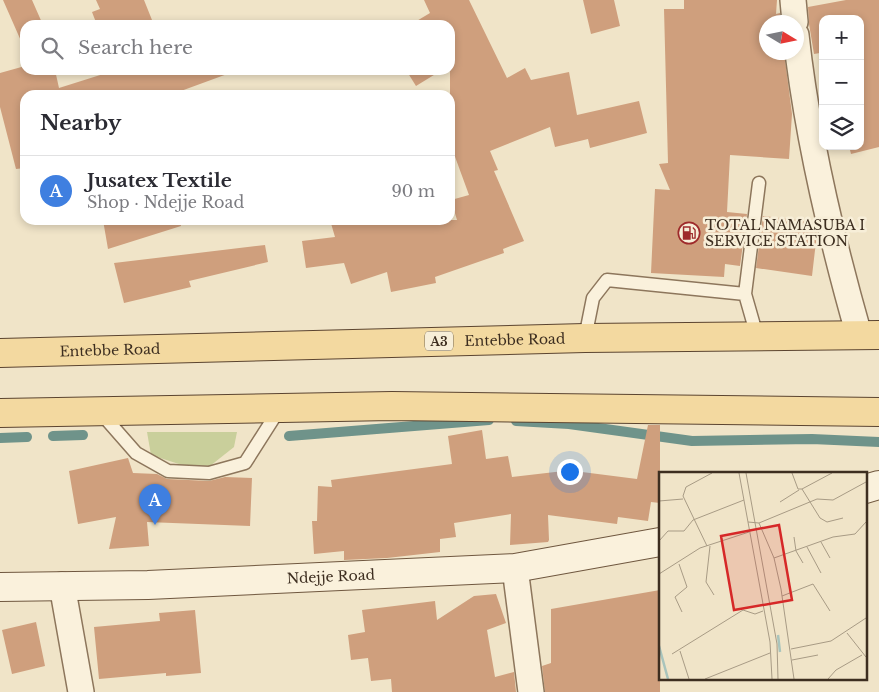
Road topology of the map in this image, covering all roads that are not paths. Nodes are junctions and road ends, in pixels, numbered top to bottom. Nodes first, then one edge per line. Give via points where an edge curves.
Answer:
1 (793, 0) edge
2 (794, 15) edge
3 (798, 60) edge
4 (759, 183) dead end
5 (745, 294) junction
6 (874, 334) edge
7 (757, 336) junction
8 (584, 338) junction
9 (0, 353) edge
10 (280, 408) junction
11 (100, 411) junction
12 (879, 412) edge
13 (0, 414) edge
14 (879, 485) edge
15 (866, 489) edge
16 (659, 542) edge
17 (515, 568) junction
18 (62, 586) junction
19 (0, 587) edge
20 (81, 692) edge
21 (531, 692) edge

1 - 2 street
3 - 6 street via 810,129 846,290
4 - 5 lane
5 - 7 lane
5 - 8 lane via 607,280 593,298
6 - 7 main road, Entebbe Road / A3
7 - 8 main road, Entebbe Road / A3
8 - 9 main road, Entebbe Road / A3
10 - 11 main road
10 - 11 lane via 245,463 209,473 168,471 136,453
10 - 12 main road via 392,406
11 - 13 main road
14 - 15 street
16 - 17 street, Ndejje Road
17 - 18 street, Ndejje Road
17 - 21 street
18 - 19 street, Ndejje Road
18 - 20 street

